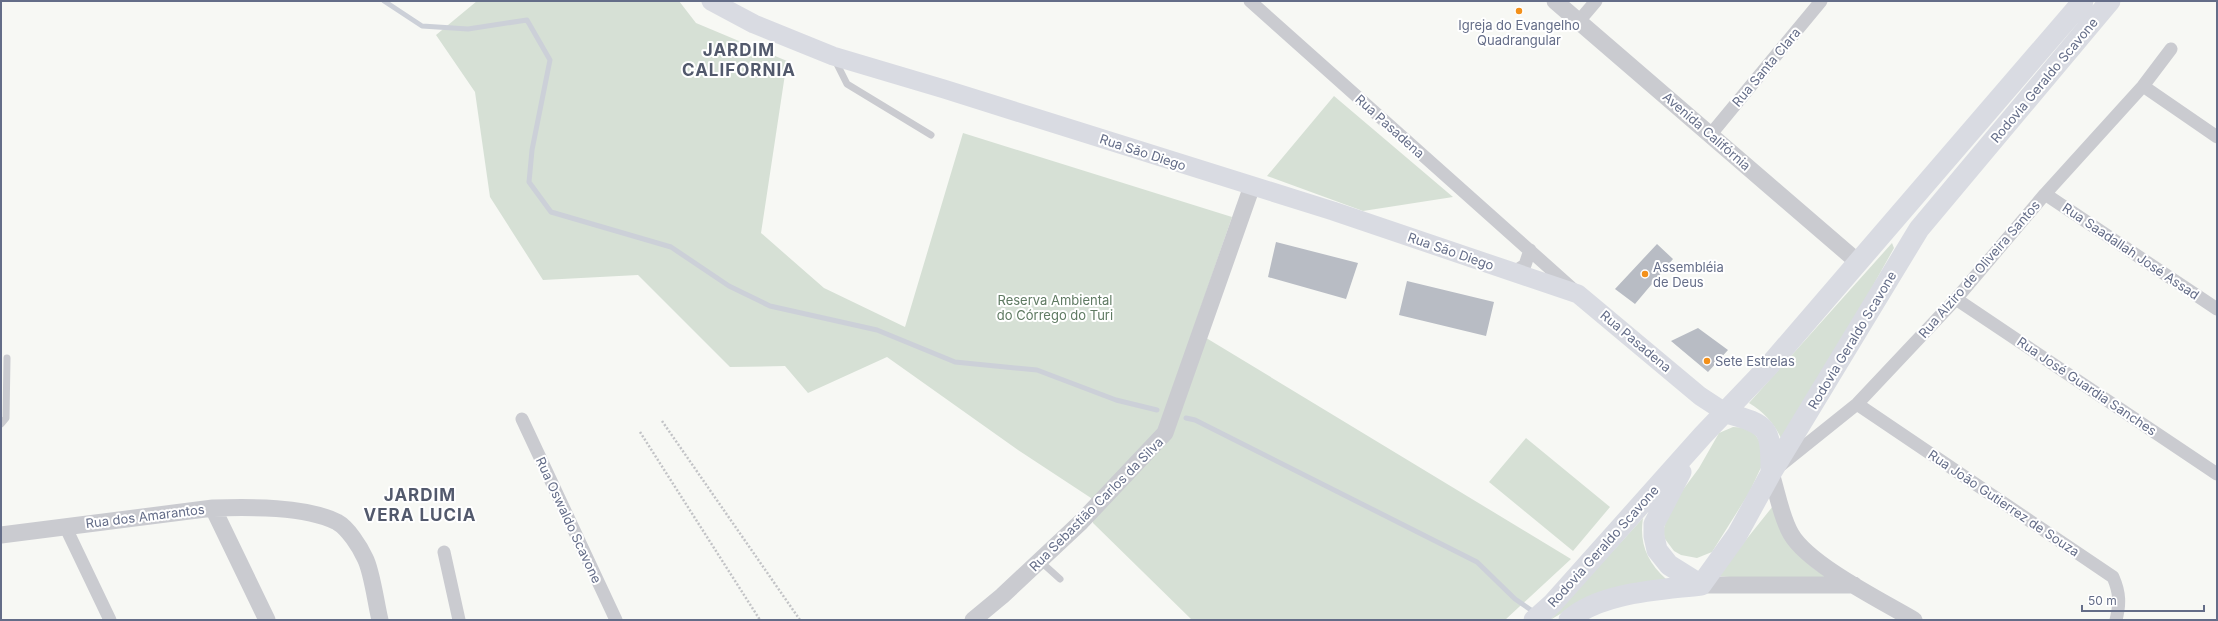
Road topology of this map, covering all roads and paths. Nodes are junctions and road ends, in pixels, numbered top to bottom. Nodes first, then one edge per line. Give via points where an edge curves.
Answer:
1 (711, 1) edge
2 (1250, 1) edge
3 (1555, 1) edge
4 (1596, 1) edge
5 (1821, 1) edge
6 (2083, 1) edge
7 (2110, 1) edge
8 (1579, 21) junction
9 (2171, 49) dead end
10 (833, 56) junction
11 (2143, 86) junction
12 (1711, 134) junction
13 (931, 135) dead end
14 (2217, 137) edge
15 (1252, 186) junction
16 (2045, 194) junction
17 (1530, 250) junction
18 (1859, 263) junction
19 (1514, 272) junction
20 (1578, 294) junction
21 (1956, 298) junction
22 (2217, 309) edge
23 (7, 358) dead end
24 (1857, 404) junction
25 (1726, 413) junction
26 (522, 419) dead end
27 (662, 421) dead end
28 (1, 424) edge
29 (640, 432) dead end
30 (1703, 435) junction
31 (1772, 473) junction
32 (2217, 474) edge
33 (213, 508) junction
34 (65, 526) junction
35 (1, 535) edge
36 (444, 552) dead end
37 (1040, 561) junction
38 (1060, 579) dead end
39 (1701, 585) junction
40 (1854, 585) junction
41 (110, 620) edge
42 (267, 620) edge
43 (380, 620) edge
44 (459, 620) edge
45 (616, 620) edge
46 (760, 620) edge
47 (800, 620) edge
48 (973, 620) edge
49 (1534, 620) edge
50 (1568, 620) edge
51 (1914, 620) edge
52 (2116, 620) edge

1 - 10 main road, Rua São Diego via 754,24
2 - 17 street, Rua Pasadena
3 - 8 street, Avenida Califórnia
4 - 8 street
5 - 12 street, Rua Santa Clara
6 - 18 main road, Rodovia Geraldo Scavone
7 - 31 main road, Rodovia Geraldo Scavone via 1919,228
8 - 12 street, Avenida Califórnia
9 - 11 street, Rua Alziro de Oliveira Santos
10 - 13 lane via 848,84
10 - 15 main road, Rua São Diego
11 - 14 street
11 - 16 street, Rua Alziro de Oliveira Santos
12 - 18 street, Avenida Califórnia
15 - 19 main road, Rua São Diego
15 - 37 street, Rua Sebastião Carlos da Silva via 1165,433
16 - 21 street, Rua Alziro de Oliveira Santos
16 - 22 street, Rua Saadallah José Assad
17 - 19 street via 1525,265
17 - 20 street, Rua Pasadena
18 - 25 main road, Rodovia Geraldo Scavone
19 - 20 main road, Rua São Diego
20 - 25 main road, Rua Pasadena via 1700,396
21 - 24 street, Rua Alziro de Oliveira Santos
21 - 32 street, Rua José Guardia Sanches
23 - 28 lane via 6,418
24 - 31 street, Rua Alziro de Oliveira Santos
24 - 52 street, Rua João Gutierrez de Souza via 2113,577 2120,605
25 - 30 main road, Rodovia Geraldo Scavone
25 - 31 main road via 1756,422 1766,431 1771,444
26 - 45 street, Rua Oswaldo Scavone
27 - 47 path
29 - 46 path
30 - 39 main road via 1672,486 1654,524 1657,550 1669,565
30 - 49 main road, Rodovia Geraldo Scavone via 1553,603
31 - 39 main road, Rodovia Geraldo Scavone via 1737,535
31 - 40 street via 1791,534 1806,552
33 - 34 street, Rua dos Amarantos
33 - 42 street, Rua dos Amarantos
33 - 43 street via 263,507 315,515 338,523 366,558
34 - 35 street, Rua dos Amarantos
34 - 41 street
36 - 44 street
37 - 38 lane
37 - 48 street, Rua Sebastião Carlos da Silva
39 - 40 street
39 - 50 main road, Rodovia Geraldo Scavone via 1642,592 1606,600
40 - 51 street

